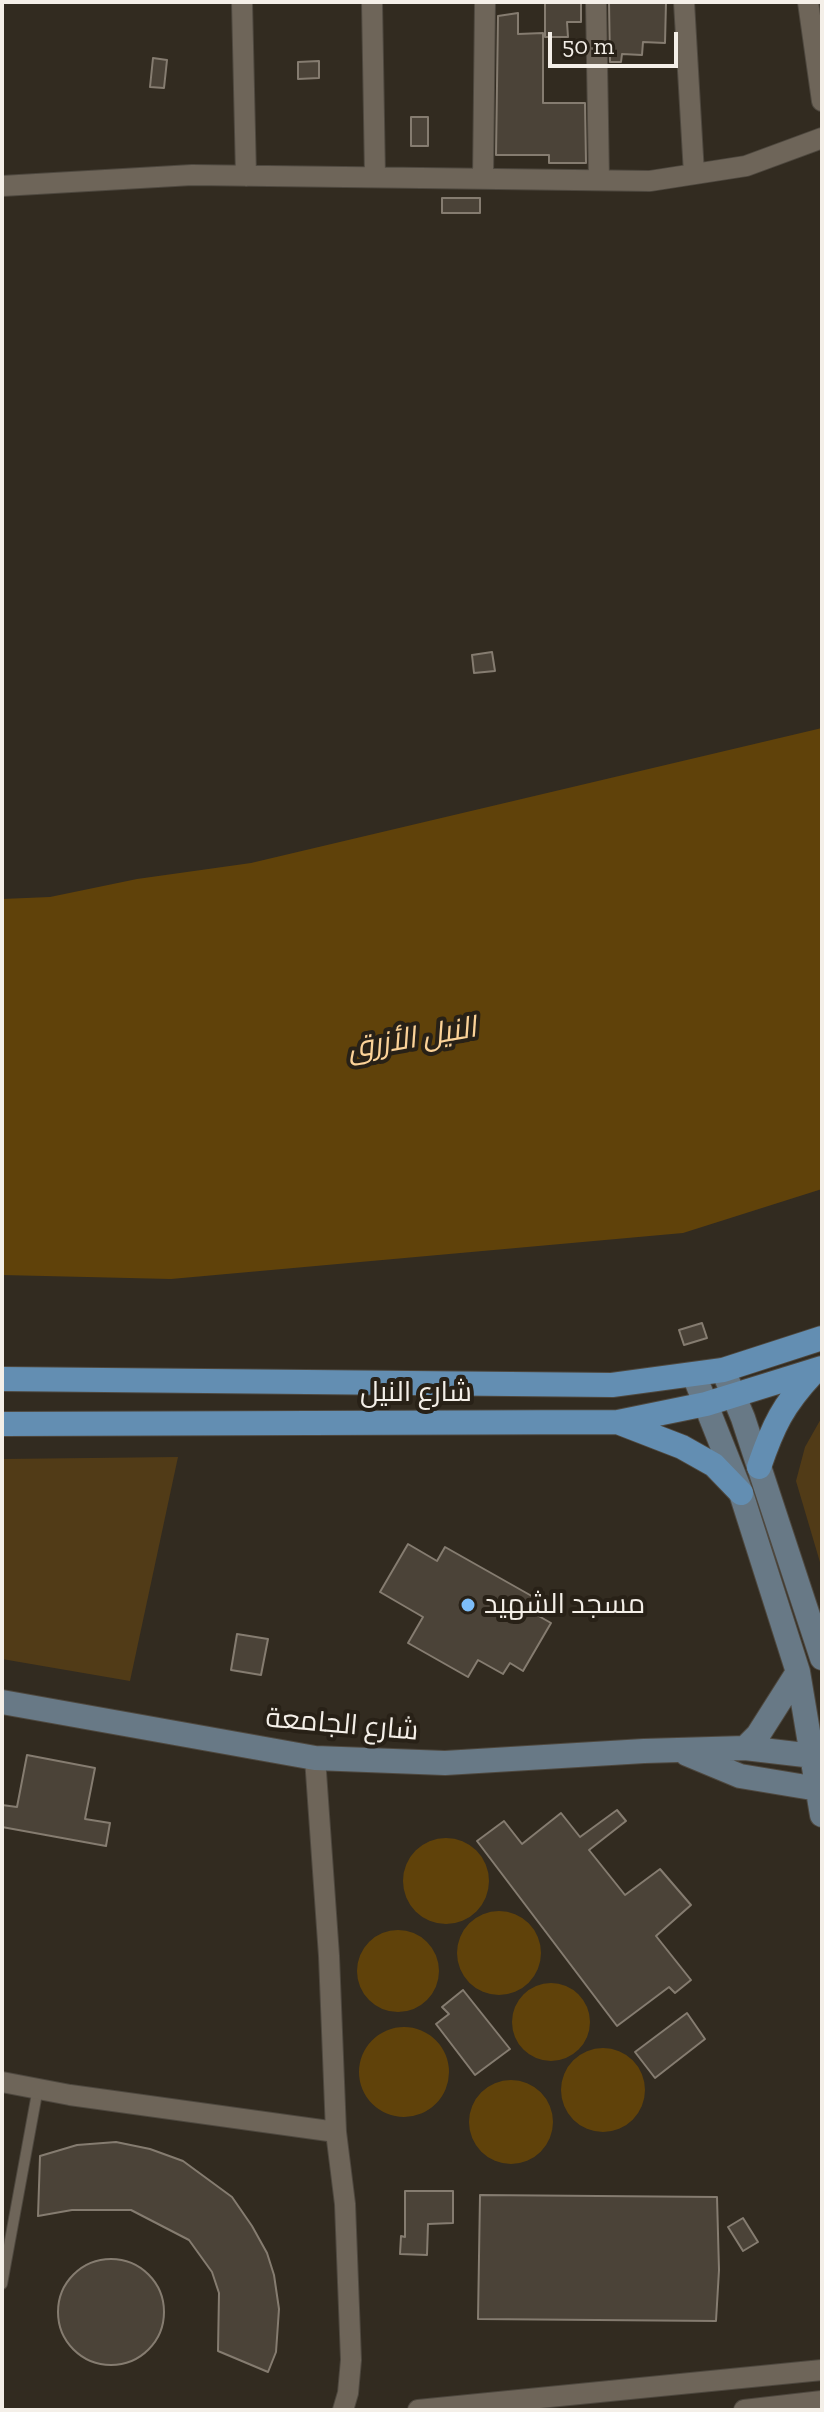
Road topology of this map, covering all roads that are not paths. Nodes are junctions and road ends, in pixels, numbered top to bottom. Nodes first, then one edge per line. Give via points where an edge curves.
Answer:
1 (242, 2) edge
2 (372, 2) edge
3 (485, 2) edge
4 (596, 2) edge
5 (684, 2) edge
6 (808, 2) edge
7 (822, 101) edge
8 (822, 138) edge
9 (694, 174) junction
10 (246, 176) junction
11 (375, 177) junction
12 (483, 179) junction
13 (599, 180) junction
14 (2, 186) edge
15 (822, 1338) edge
16 (819, 1369) edge
17 (723, 1370) junction
18 (694, 1375) junction
19 (2, 1379) edge
20 (386, 1383) junction
21 (734, 1397) junction
22 (706, 1404) junction
23 (618, 1422) junction
24 (388, 1423) junction
25 (2, 1424) edge
26 (759, 1467) junction
27 (741, 1493) junction
28 (822, 1658) edge
29 (798, 1672) junction
30 (2, 1702) edge
31 (745, 1748) junction
32 (681, 1751) junction
33 (817, 1755) edge
34 (315, 1758) junction
35 (818, 1789) junction
36 (822, 1815) edge
37 (2, 2082) edge
38 (38, 2088) junction
39 (336, 2132) junction
40 (2, 2284) edge
41 (822, 2370) edge
42 (822, 2401) edge
43 (429, 2409) edge
44 (343, 2410) edge
45 (744, 2410) edge

1 - 10 street
2 - 11 street
3 - 12 street
4 - 13 street
5 - 9 street
6 - 7 street
8 - 9 street via 746,166
9 - 13 street via 650,181
10 - 11 street
10 - 14 street
11 - 12 street
12 - 13 street
15 - 17 main road, شارع النيل
16 - 21 main road, شارع النيل
16 - 26 main road via 788,1400
17 - 18 main road, شارع النيل
17 - 21 main road
18 - 20 main road, شارع النيل via 612,1385
18 - 22 main road
19 - 20 main road, شارع النيل
20 - 24 main road
21 - 22 main road, شارع النيل
21 - 26 main road
22 - 23 main road, شارع النيل
22 - 27 main road
23 - 24 main road, شارع النيل
23 - 27 main road via 714,1465
24 - 25 main road, شارع النيل
26 - 28 main road
27 - 29 main road
29 - 31 main road
29 - 33 main road
30 - 34 main road, شارع الجامعة
31 - 32 main road, شارع الجامعة
31 - 33 main road, شارع الجامعة
32 - 34 main road, شارع الجامعة via 445,1763
32 - 35 main road, شارع الجامعة via 740,1776
33 - 35 main road
34 - 39 street
35 - 36 main road
37 - 38 street
38 - 39 street
38 - 40 lane
39 - 44 street via 345,2204 351,2360
41 - 43 street
42 - 45 street

